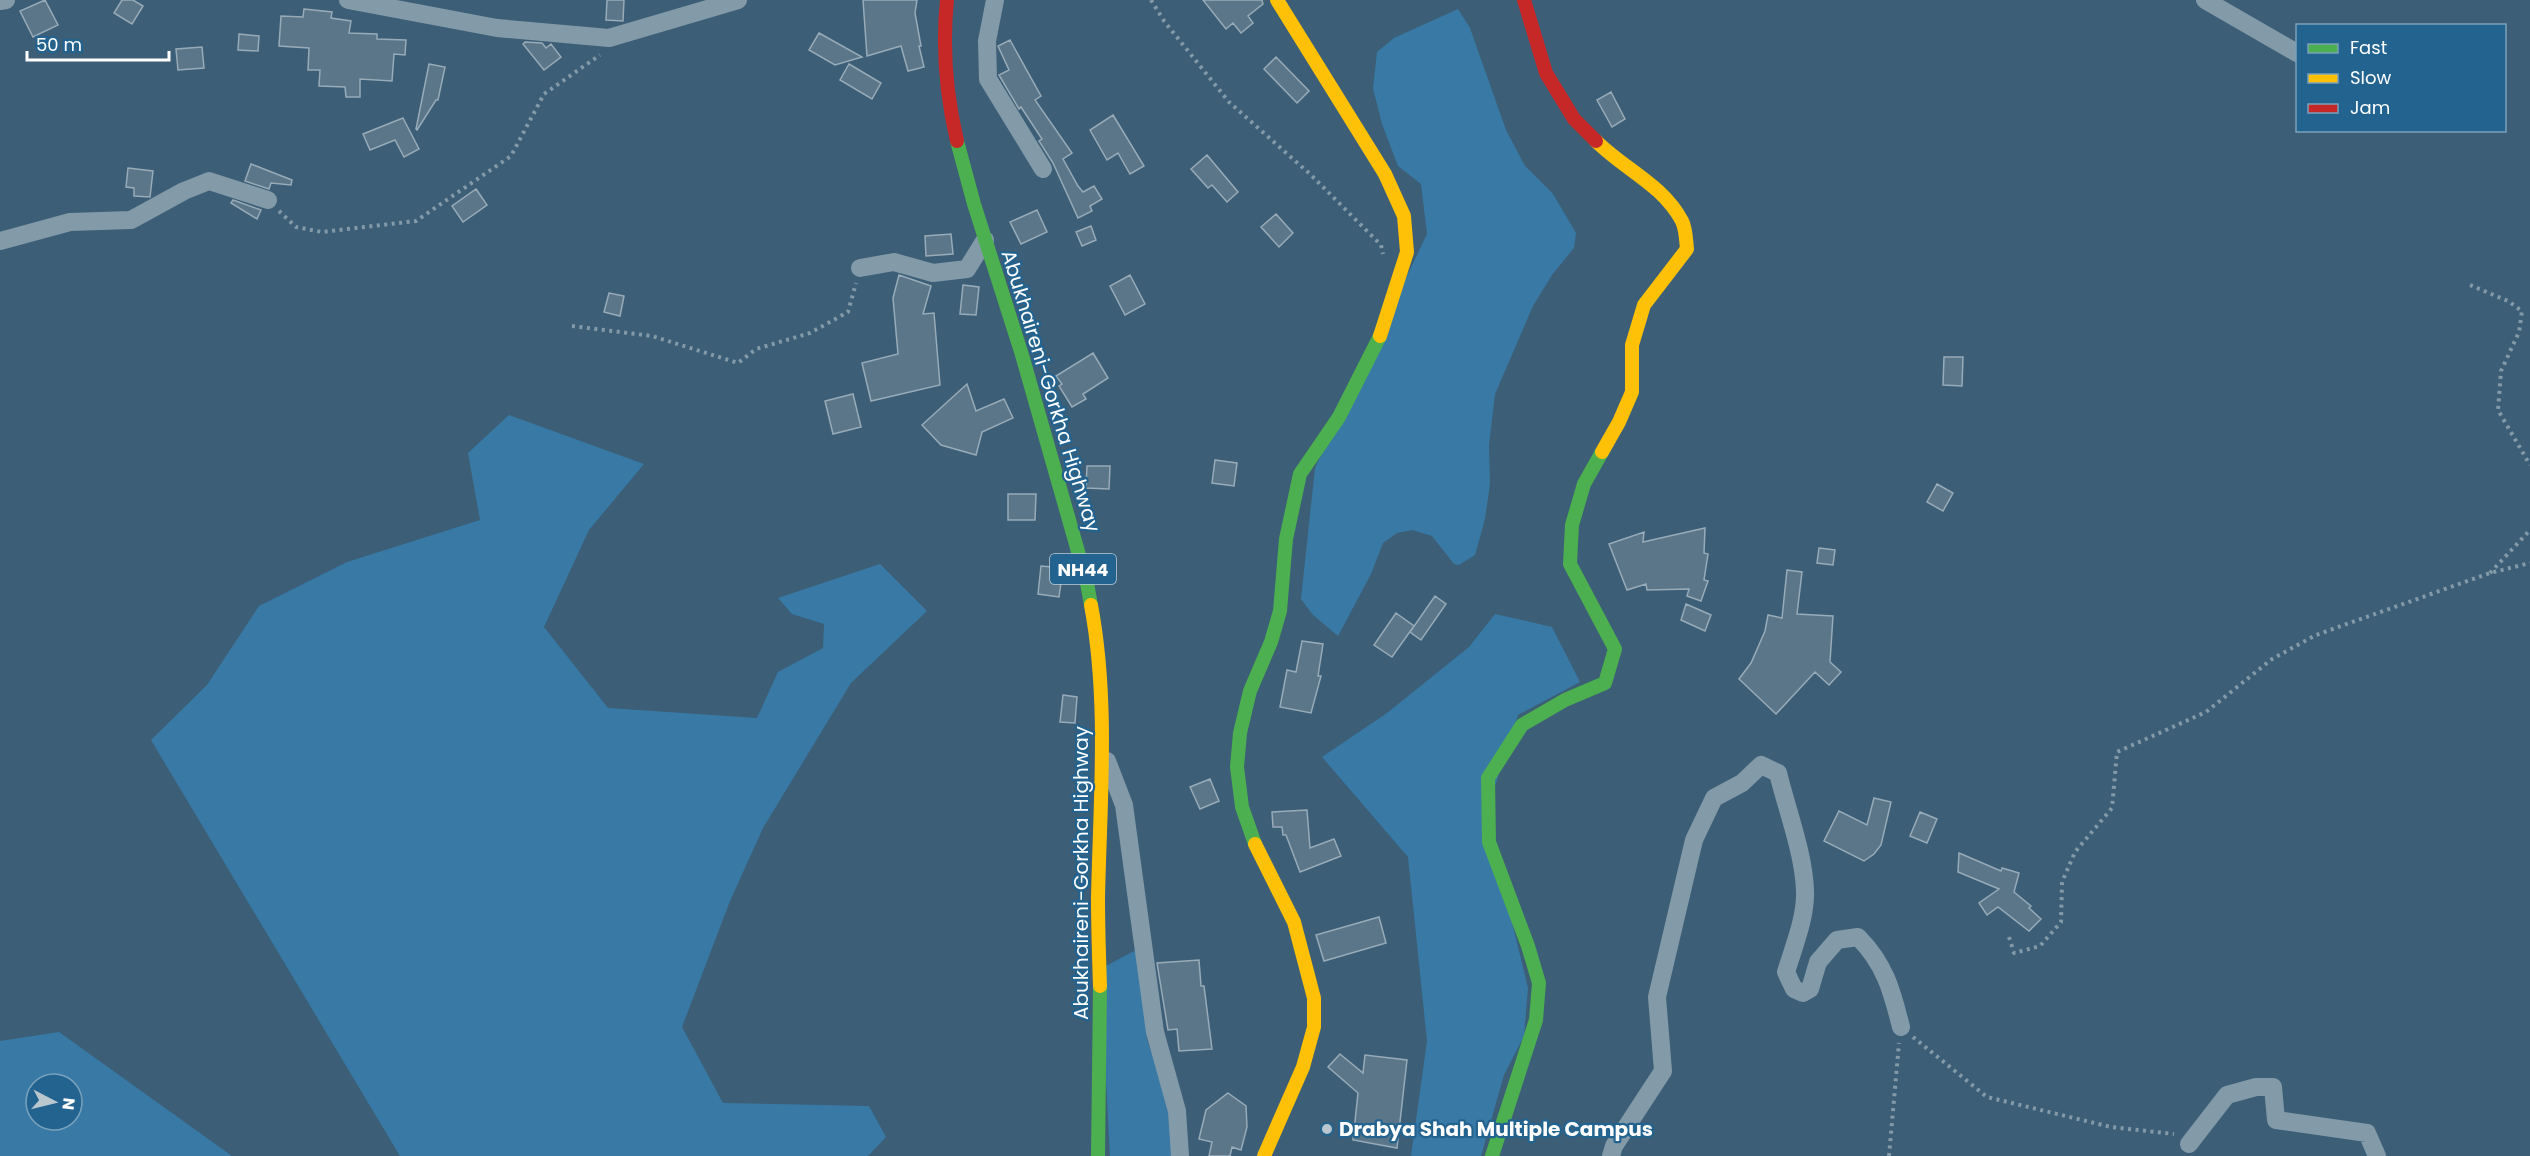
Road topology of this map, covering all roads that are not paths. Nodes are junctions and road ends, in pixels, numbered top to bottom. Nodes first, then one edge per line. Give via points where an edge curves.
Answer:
1 (6, 0) edge
2 (348, 0) edge
3 (738, 0) edge
4 (947, 0) edge
5 (995, 0) edge
6 (1277, 0) edge
7 (1524, 0) edge
8 (2205, 0) edge
9 (0, 1) edge
10 (2296, 52) edge
11 (1043, 169) dead end
12 (268, 200) road end
13 (985, 240) junction
14 (0, 241) edge
15 (860, 268) road end
16 (1103, 748) junction
17 (1901, 1027) road end
18 (2188, 1144) road end
19 (1098, 1156) edge
20 (1180, 1156) edge
21 (1264, 1156) edge
22 (1492, 1156) edge
23 (1611, 1156) edge
24 (2377, 1156) edge

1 - 9 street
2 - 3 street via 497,28 609,38
4 - 13 street, Abukhaireni-Gorkha Highway / NH44 via 942,27 943,69 959,150
5 - 11 street via 987,41 988,80
6 - 21 street via 1385,174 1404,216 1407,252 1384,328 1339,417 1300,474 1286,539 1280,611 1250,691 1240,733 1237,766 1242,807 1251,835 1294,922 1314,998 1314,1028 1303,1067
7 - 22 street via 1546,73 1574,119 1614,159 1661,191 1683,223 1687,249 1644,306 1632,345 1632,392 1584,484 1572,525 1570,564 1615,649 1605,683 1522,725 1488,778 1490,842 1539,983 1536,1020
8 - 10 street
12 - 14 street via 209,181 131,220 70,222
13 - 15 street via 967,269 933,273 894,262
13 - 16 street, Abukhaireni-Gorkha Highway / NH44 via 1087,583 1095,626
16 - 19 street, Abukhaireni-Gorkha Highway / NH44 via 1098,901
16 - 20 street via 1124,805 1155,1032 1177,1111
17 - 23 street via 1882,969 1874,953 1858,937 1836,940 1818,962 1810,989 1803,993 1794,989 1786,972 1798,935 1805,892 1800,853 1778,774 1761,765 1742,783 1714,798 1695,840 1657,997 1663,1071
18 - 24 street via 2227,1095 2272,1087 2276,1120 2367,1133

